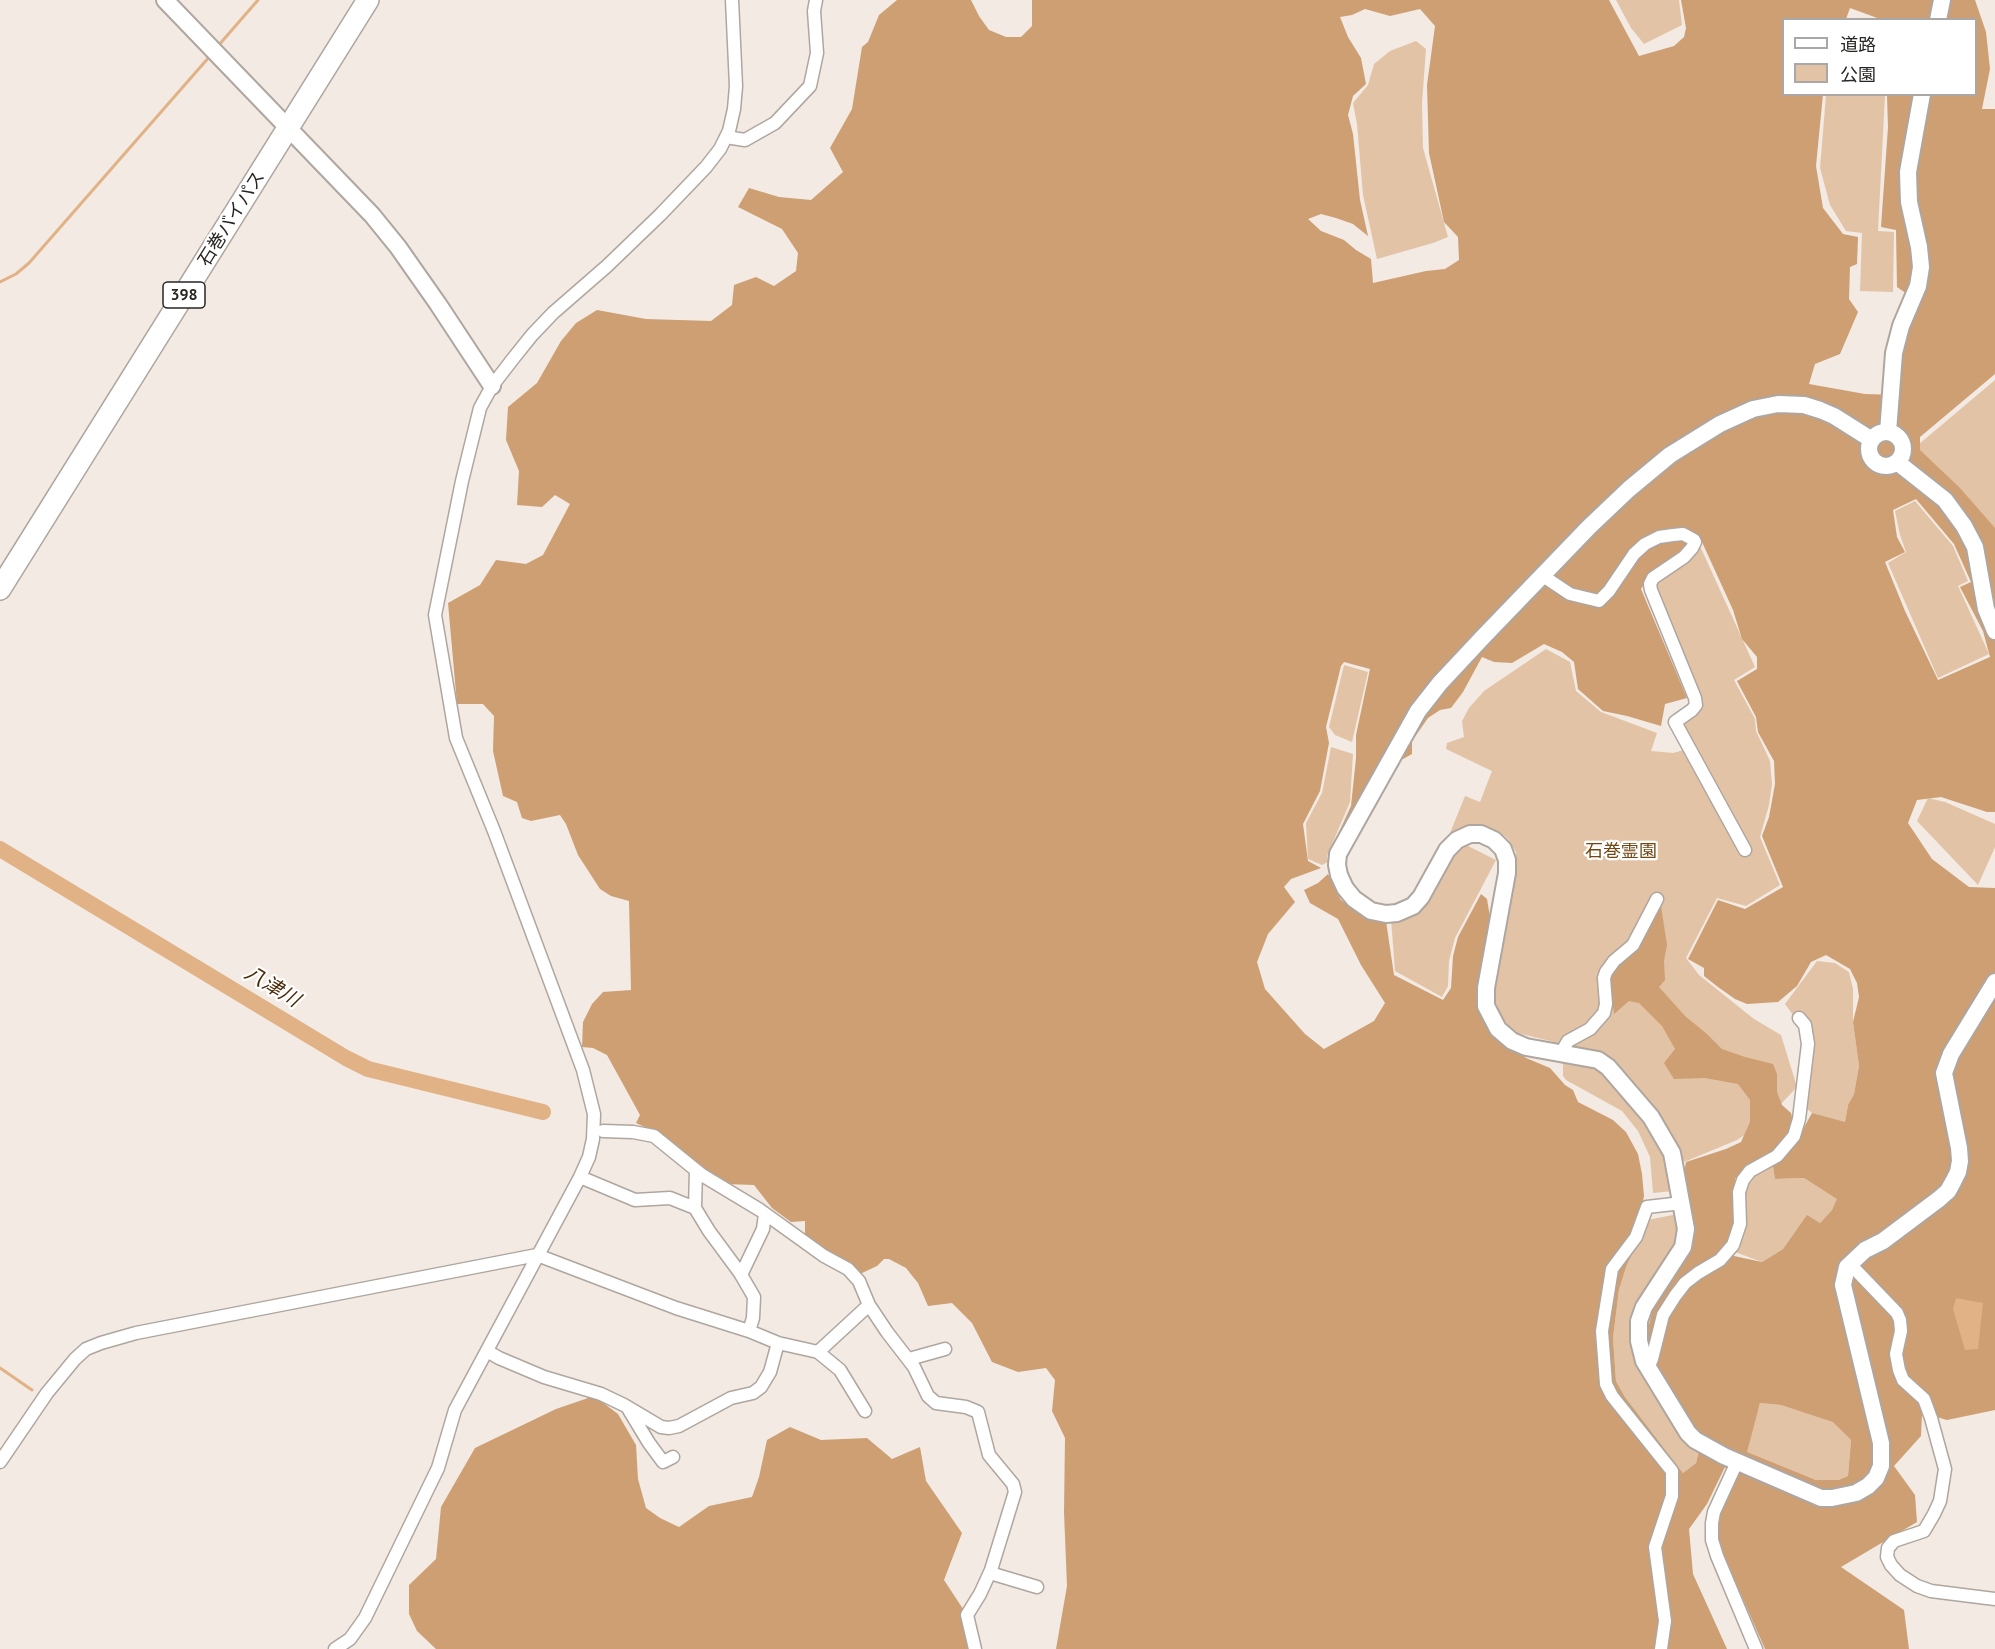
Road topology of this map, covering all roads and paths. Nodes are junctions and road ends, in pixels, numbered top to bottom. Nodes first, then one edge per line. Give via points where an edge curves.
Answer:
1 (165, 0) edge
2 (368, 0) edge
3 (732, 0) edge
4 (816, 0) edge
5 (1942, 0) edge
6 (1938, 18) edge
7 (1922, 96) edge
8 (288, 128) junction
9 (726, 137) junction
10 (492, 386) junction
11 (1888, 432) junction
12 (1872, 440) junction
13 (1897, 462) junction
14 (1543, 576) junction
15 (0, 589) edge
16 (1995, 631) edge
17 (1745, 850) dead end
18 (1657, 900) dead end
19 (1995, 982) edge
20 (1799, 1018) dead end
21 (1561, 1053) junction
22 (603, 1131) dead end
23 (696, 1170) junction
24 (580, 1177) junction
25 (1682, 1203) junction
26 (695, 1208) junction
27 (765, 1214) junction
28 (537, 1255) junction
29 (1850, 1264) junction
30 (741, 1275) junction
31 (869, 1305) junction
32 (749, 1331) junction
33 (778, 1342) junction
34 (945, 1349) dead end
35 (487, 1351) junction
36 (818, 1352) junction
37 (909, 1359) junction
38 (1648, 1368) junction
39 (627, 1406) junction
40 (865, 1411) dead end
41 (674, 1457) dead end
42 (0, 1462) edge
43 (1737, 1462) junction
44 (990, 1573) junction
45 (1037, 1587) dead end
46 (1995, 1599) edge
47 (335, 1649) edge
48 (975, 1649) edge
49 (1661, 1649) edge
50 (1756, 1649) edge

1 - 8 street
2 - 8 highway, 石巻バイパス / 398
3 - 9 street via 736,87
4 - 9 street via 817,52 810,86 775,123 745,140
5 - 6 street
7 - 11 street via 1908,172 1909,202 1921,267 1894,353
8 - 10 street via 398,247
8 - 15 highway, 石巻バイパス / 398
9 - 10 street via 688,187 532,335
10 - 24 street via 480,408 471,442 435,615 456,738 591,1098 593,1139
11 - 12 street
11 - 13 street via 1902,444
12 - 13 street via 1869,450 1877,464
12 - 14 street via 1834,416 1804,405 1778,404 1753,409 1670,455 1589,527
13 - 16 street via 1945,500 1964,526 1975,547 1986,609
14 - 17 street via 1570,594 1599,601 1645,544 1673,534 1694,540 1692,548 1650,584 1695,698 1692,710 1675,722
14 - 21 street via 1418,711 1338,854 1337,865 1345,888 1354,899 1371,910 1397,913 1413,906 1421,897 1447,850 1457,840 1470,834 1494,840 1508,861 1486,1006 1498,1029 1512,1041
18 - 21 street via 1633,945 1606,972 1604,1013 1590,1029 1568,1041
19 - 29 street via 1951,1054 1944,1073 1959,1148 1960,1161 1953,1182 1939,1199
20 - 38 street via 1805,1025 1808,1044 1794,1136 1777,1156 1750,1171 1743,1180 1739,1192 1740,1224 1733,1245 1720,1260 1685,1283 1675,1296 1663,1315
21 - 25 street via 1598,1060 1608,1067 1651,1117 1672,1153
22 - 23 street via 654,1136
23 - 26 street
23 - 27 street
24 - 26 street via 635,1200 670,1198
24 - 28 street
25 - 38 street via 1686,1229 1683,1246 1644,1306 1640,1321 1641,1353
25 - 49 street via 1647,1207 1636,1237 1612,1269 1602,1331 1606,1384 1672,1471 1672,1496 1654,1547 1665,1621
26 - 30 street
27 - 30 street via 763,1229
27 - 31 street via 854,1275
28 - 32 street
28 - 35 street
28 - 42 street via 136,1333 93,1346 75,1359 47,1393
29 - 43 street via 1843,1285 1881,1443 1881,1466 1876,1478 1856,1493 1821,1498
29 - 46 street via 1897,1313 1901,1331 1896,1354 1899,1370 1903,1380 1924,1399 1946,1468 1940,1501 1924,1531 1894,1541 1887,1557 1900,1575 1917,1586
30 - 32 street via 754,1297
31 - 36 street
31 - 37 street
32 - 33 street
33 - 36 street
33 - 39 street via 770,1372 761,1387 730,1398 679,1426 661,1426
34 - 37 street
35 - 39 street via 544,1377
35 - 47 street via 454,1410 438,1468 365,1618 350,1639
36 - 40 street via 840,1370
37 - 44 street via 928,1396 936,1403 978,1412 989,1455 1013,1484 1015,1492
38 - 43 street via 1688,1433 1704,1446
39 - 41 street via 663,1462
43 - 50 street via 1714,1512 1712,1540
44 - 45 street
44 - 48 street via 967,1615

